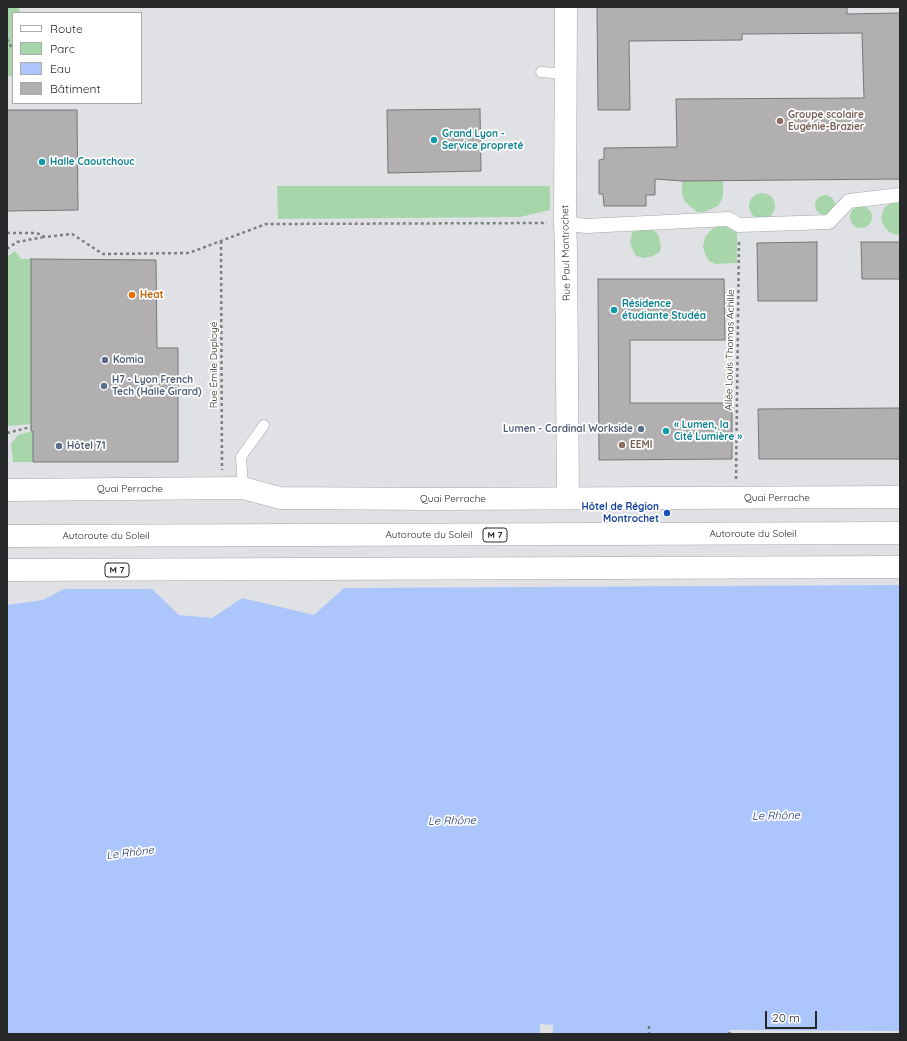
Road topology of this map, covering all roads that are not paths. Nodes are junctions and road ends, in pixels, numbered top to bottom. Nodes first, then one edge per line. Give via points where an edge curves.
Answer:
1 (566, 7) edge
2 (541, 72) dead end
3 (565, 74) junction
4 (900, 195) edge
5 (565, 223) junction
6 (264, 425) dead end
7 (233, 488) junction
8 (7, 490) edge
9 (900, 497) edge
10 (568, 498) junction
11 (900, 533) edge
12 (7, 536) edge
13 (900, 567) edge
14 (7, 570) edge

1 - 3 main road, Rue Paul Montrochet
2 - 3 lane
3 - 5 main road, Rue Paul Montrochet
4 - 5 street via 849,201 829,222 739,225 728,219 586,226
5 - 10 main road, Rue Paul Montrochet
6 - 7 lane via 241,457
7 - 8 main road, Quai Perrache
7 - 10 main road, Quai Perrache via 280,498
9 - 10 main road, Quai Perrache
11 - 12 main road, Autoroute du Soleil / M 7
13 - 14 main road, M 7

